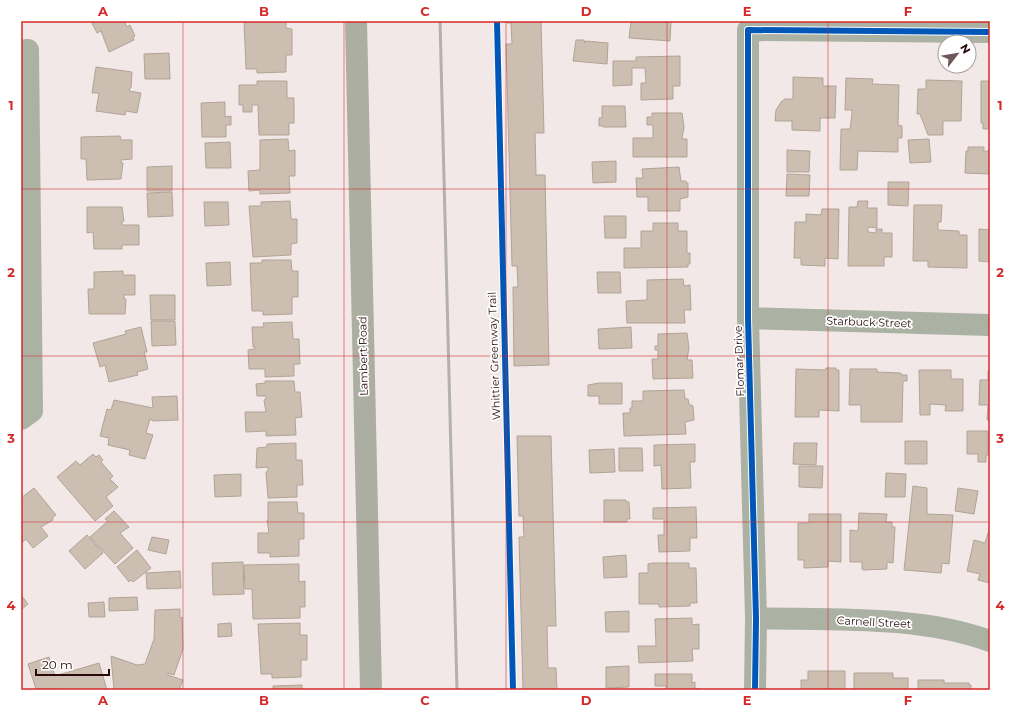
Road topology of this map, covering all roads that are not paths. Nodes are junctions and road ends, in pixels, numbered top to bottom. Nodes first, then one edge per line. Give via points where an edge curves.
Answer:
1 (356, 21) edge
2 (990, 32) edge
3 (25, 50) edge
4 (748, 318) junction
5 (990, 325) edge
6 (21, 419) edge
7 (756, 618) junction
8 (990, 641) edge
9 (371, 690) edge
10 (755, 690) edge

1 - 9 main road, Lambert Road
2 - 4 street, Flomar Drive via 748,30
3 - 6 street via 32,411
4 - 5 street, Starbuck Street
4 - 7 street, Flomar Drive
7 - 8 street, Carnell Street via 906,622 965,632
7 - 10 street, Flomar Drive

